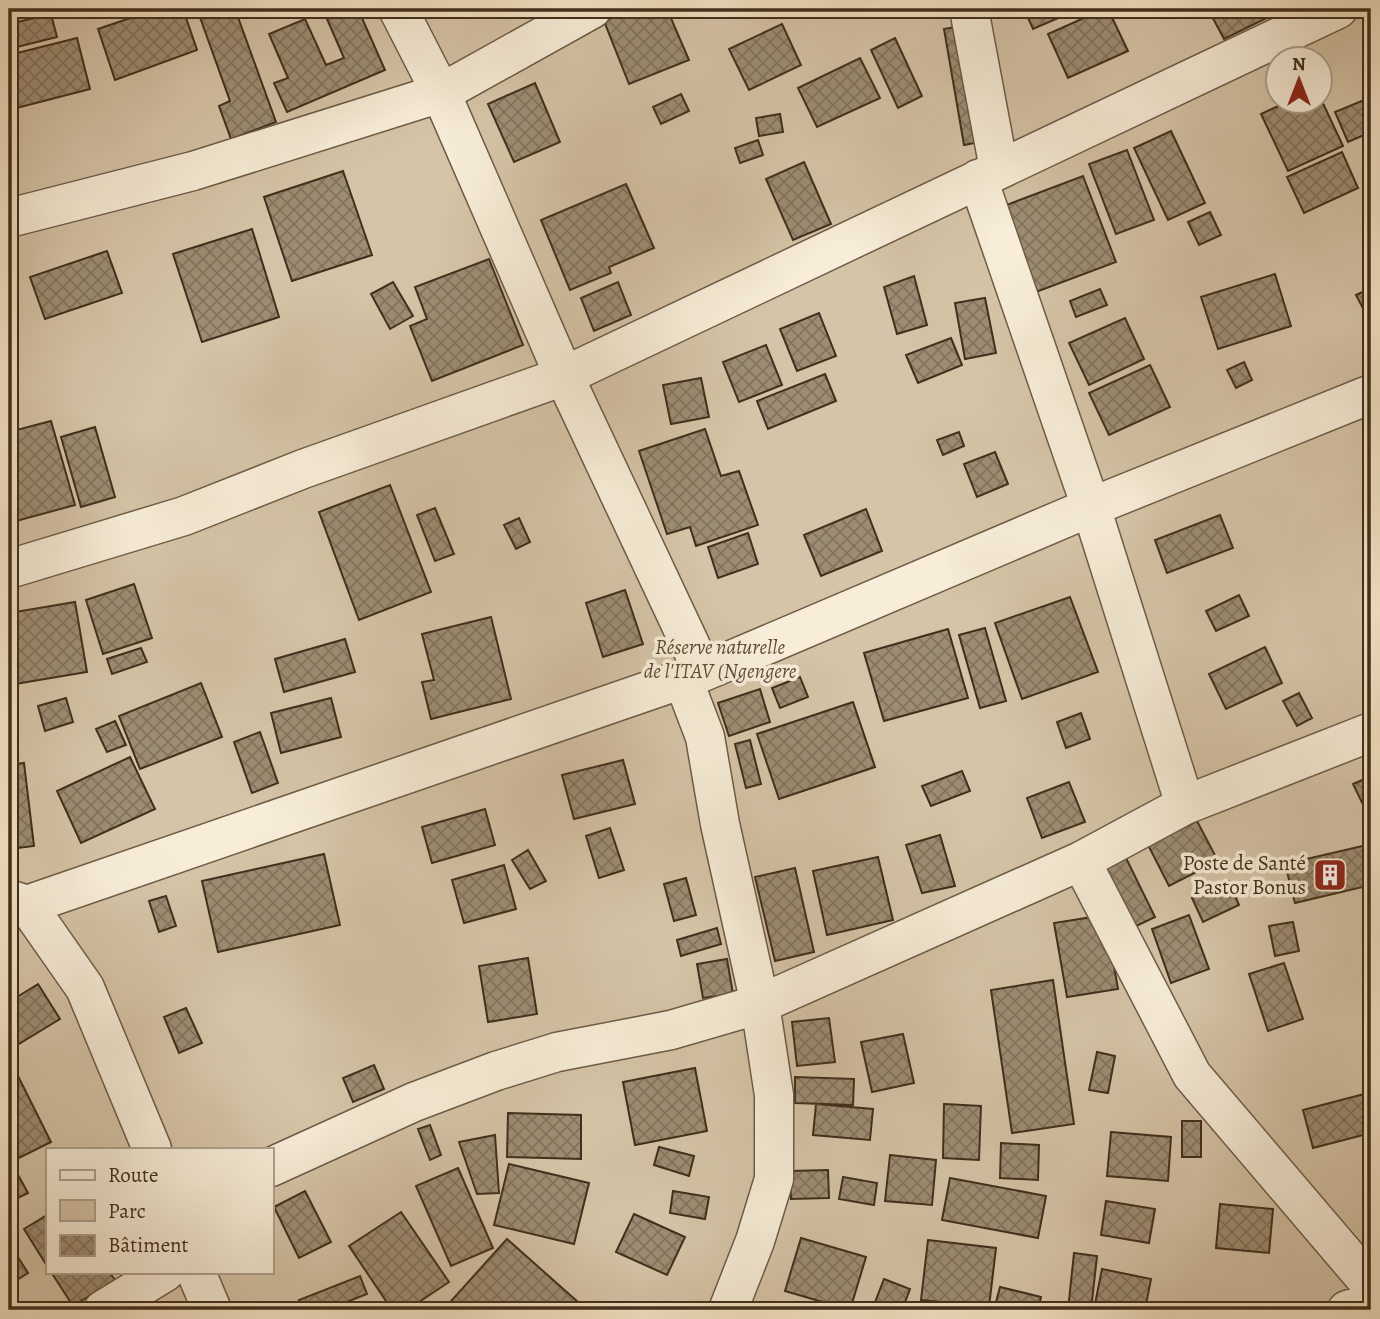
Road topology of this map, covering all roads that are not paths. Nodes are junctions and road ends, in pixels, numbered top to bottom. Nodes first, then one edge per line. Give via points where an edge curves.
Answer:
1 (398, 9) edge
2 (592, 9) edge
3 (969, 9) edge
4 (1338, 9) edge
5 (441, 93) junction
6 (989, 174) junction
7 (9, 218) edge
8 (564, 376) junction
9 (1371, 394) edge
10 (1091, 507) junction
11 (9, 569) edge
12 (693, 676) junction
13 (1371, 732) edge
14 (1185, 805) junction
15 (1081, 860) junction
16 (18, 902) edge
17 (760, 1004) junction
18 (152, 1148) edge
19 (273, 1166) edge
20 (162, 1274) edge
21 (197, 1274) edge
22 (1371, 1286) edge
23 (1371, 1303) edge
24 (103, 1310) edge
25 (212, 1310) edge
26 (728, 1310) edge
27 (1347, 1310) edge

1 - 5 street
2 - 5 street
3 - 6 street
4 - 6 street
5 - 7 street via 193,171
5 - 8 street
6 - 8 street
6 - 10 street
8 - 11 street via 184,516
8 - 12 street
9 - 10 street
10 - 12 street
10 - 14 street
12 - 16 street
12 - 17 street via 722,836
13 - 14 street
14 - 15 street
15 - 17 street
15 - 22 street via 1192,1075
16 - 18 street via 85,988
17 - 19 street via 671,1030 556,1052 496,1071 414,1102
17 - 26 street via 774,1095 774,1179
20 - 24 street
21 - 25 street
23 - 27 street

